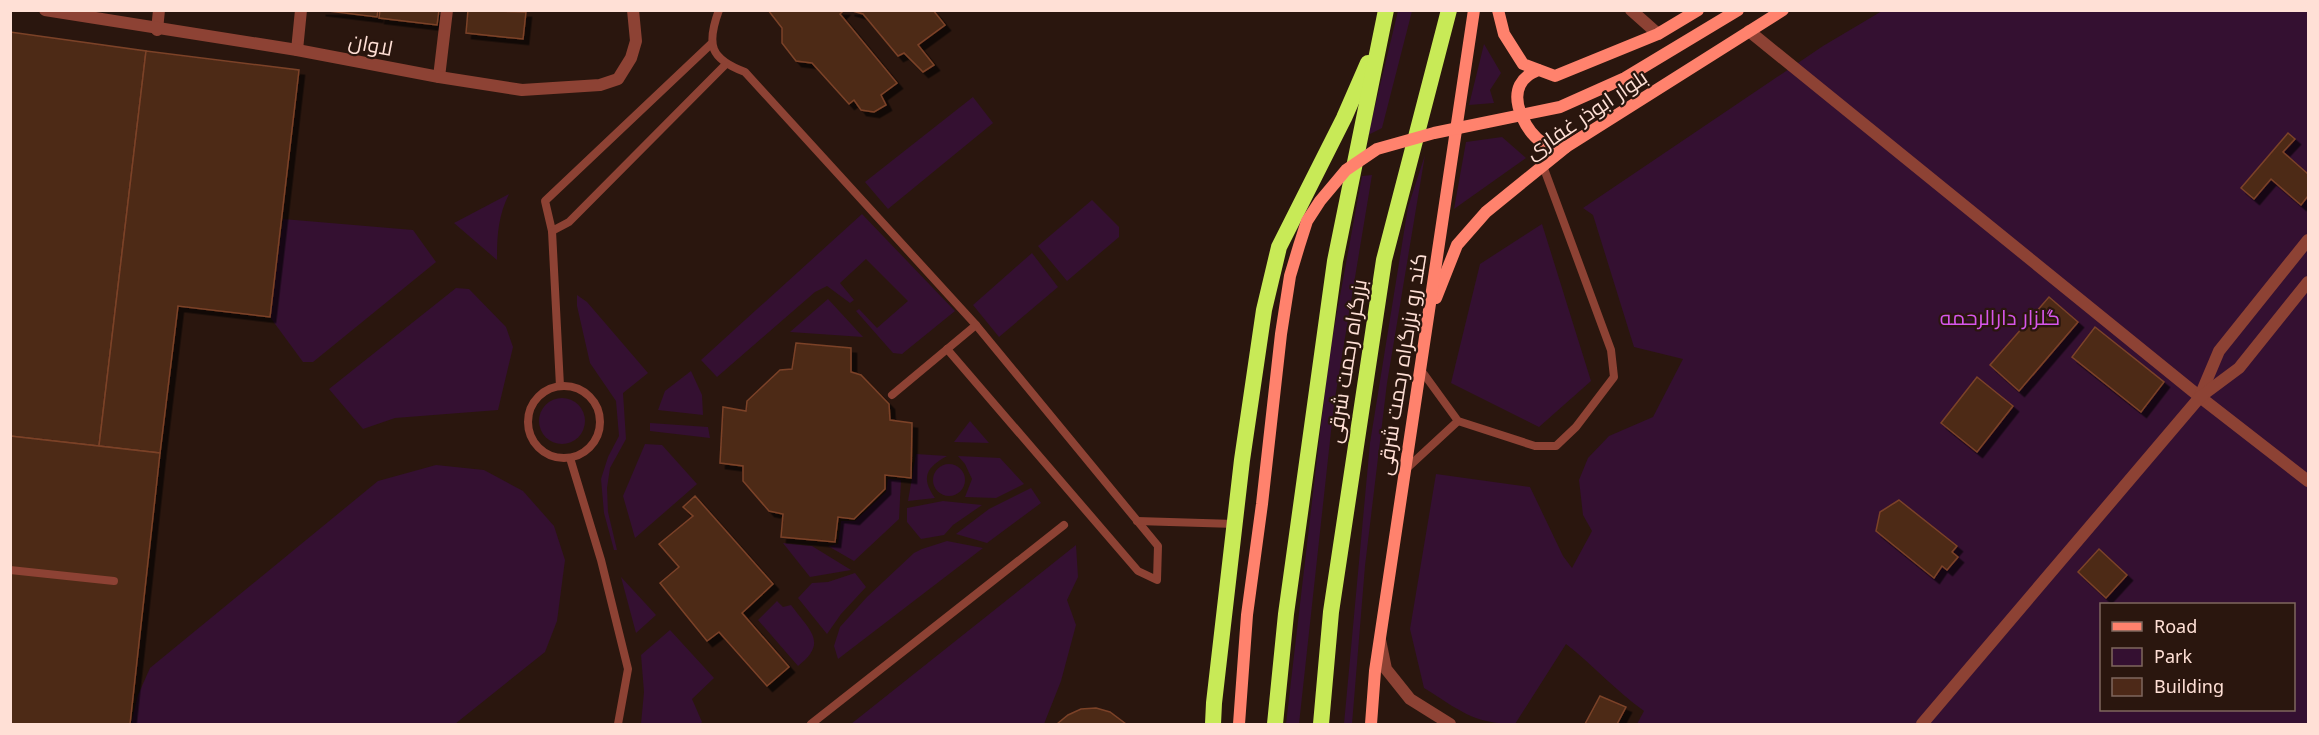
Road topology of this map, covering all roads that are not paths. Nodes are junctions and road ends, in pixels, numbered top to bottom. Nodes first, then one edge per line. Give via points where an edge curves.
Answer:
1 (45, 10) edge
2 (159, 10) edge
3 (301, 10) edge
4 (447, 10) edge
5 (633, 10) edge
6 (719, 10) edge
7 (1386, 10) edge
8 (1449, 10) edge
9 (1474, 10) edge
10 (1498, 10) edge
11 (1631, 10) edge
12 (1738, 10) edge
13 (1783, 10) edge
14 (1691, 12) edge
15 (157, 30) junction
16 (1749, 31) junction
17 (1382, 32) junction
18 (1658, 34) junction
19 (711, 44) junction
20 (297, 50) junction
21 (725, 65) junction
22 (1538, 70) junction
23 (439, 77) junction
24 (1566, 147) junction
25 (1543, 166) junction
26 (552, 231) junction
27 (2308, 240) edge
28 (2308, 282) edge
29 (1428, 315) junction
30 (976, 325) junction
31 (947, 349) junction
32 (1421, 370) junction
33 (560, 386) junction
34 (892, 395) dead end
35 (2200, 397) junction
36 (1458, 421) junction
37 (570, 458) junction
38 (1405, 470) junction
39 (2308, 481) edge
40 (1137, 521) junction
41 (1235, 524) junction
42 (1064, 525) dead end
43 (10, 570) edge
44 (114, 581) dead end
45 (1380, 640) junction
46 (618, 724) edge
47 (810, 724) edge
48 (1213, 724) edge
49 (1239, 724) edge
50 (1275, 724) edge
51 (1321, 724) edge
52 (1371, 724) edge
53 (1450, 724) edge
54 (1922, 724) edge

1 - 15 street, لاوان
2 - 15 street
3 - 20 street
4 - 23 street
5 - 23 street, لاوان via 636,41 618,79 600,85 522,90
6 - 19 lane
7 - 17 highway, بزرگراه رحمت شرقی
8 - 51 highway, بزرگراه رحمت شرقی via 1384,260 1331,612
9 - 29 main road, کند رو بزرگراه رحمت شرقی
10 - 22 main road via 1504,33 1523,64
11 - 18 street
12 - 49 main road, bridge via 1625,78 1560,107 1434,133 1377,150 1346,170 1320,201 1307,221 1290,276 1281,334 1247,615
13 - 16 main road, بلوار ابوذر غفاری
14 - 18 main road, بلوار ابوذر غفاری
15 - 20 street, لاوان
16 - 24 main road, بلوار ابوذر غفاری
16 - 35 street
17 - 41 highway via 1279,247 1264,310
17 - 50 highway, بزرگراه رحمت شرقی via 1335,261 1286,614
18 - 22 main road, بلوار ابوذر غفاری via 1555,76
19 - 21 lane
19 - 26 lane via 545,201
20 - 23 street, لاوان
21 - 26 lane via 569,222
21 - 30 lane via 745,72
22 - 24 main road via 1526,76 1519,87 1521,115 1527,130 1544,144
24 - 25 main road, بلوار ابوذر غفاری
25 - 29 main road, بلوار ابوذر غفاری via 1486,212 1457,245
25 - 36 lane via 1611,350 1614,377 1576,427 1556,446 1535,446
26 - 33 lane
27 - 35 street via 2219,351
28 - 35 street via 2239,368
29 - 32 main road, کند رو بزرگراه رحمت شرقی
30 - 31 lane
30 - 40 lane
31 - 34 lane
31 - 40 lane via 1138,570 1157,580 1158,546
32 - 36 lane
32 - 38 main road, کند رو بزرگراه رحمت شرقی
33 - 37 lane via 573,386 584,392 599,411 600,424 594,441 581,454
33 - 37 lane via 548,389 532,405 528,428 538,448 548,455
35 - 39 street
35 - 54 street
36 - 38 lane
37 - 46 lane via 628,669
38 - 45 main road, کند رو بزرگراه رحمت شرقی
40 - 41 lane
41 - 48 highway
42 - 47 lane
43 - 44 lane
45 - 52 main road, کند رو بزرگراه رحمت شرقی
45 - 53 street via 1386,669 1410,699

